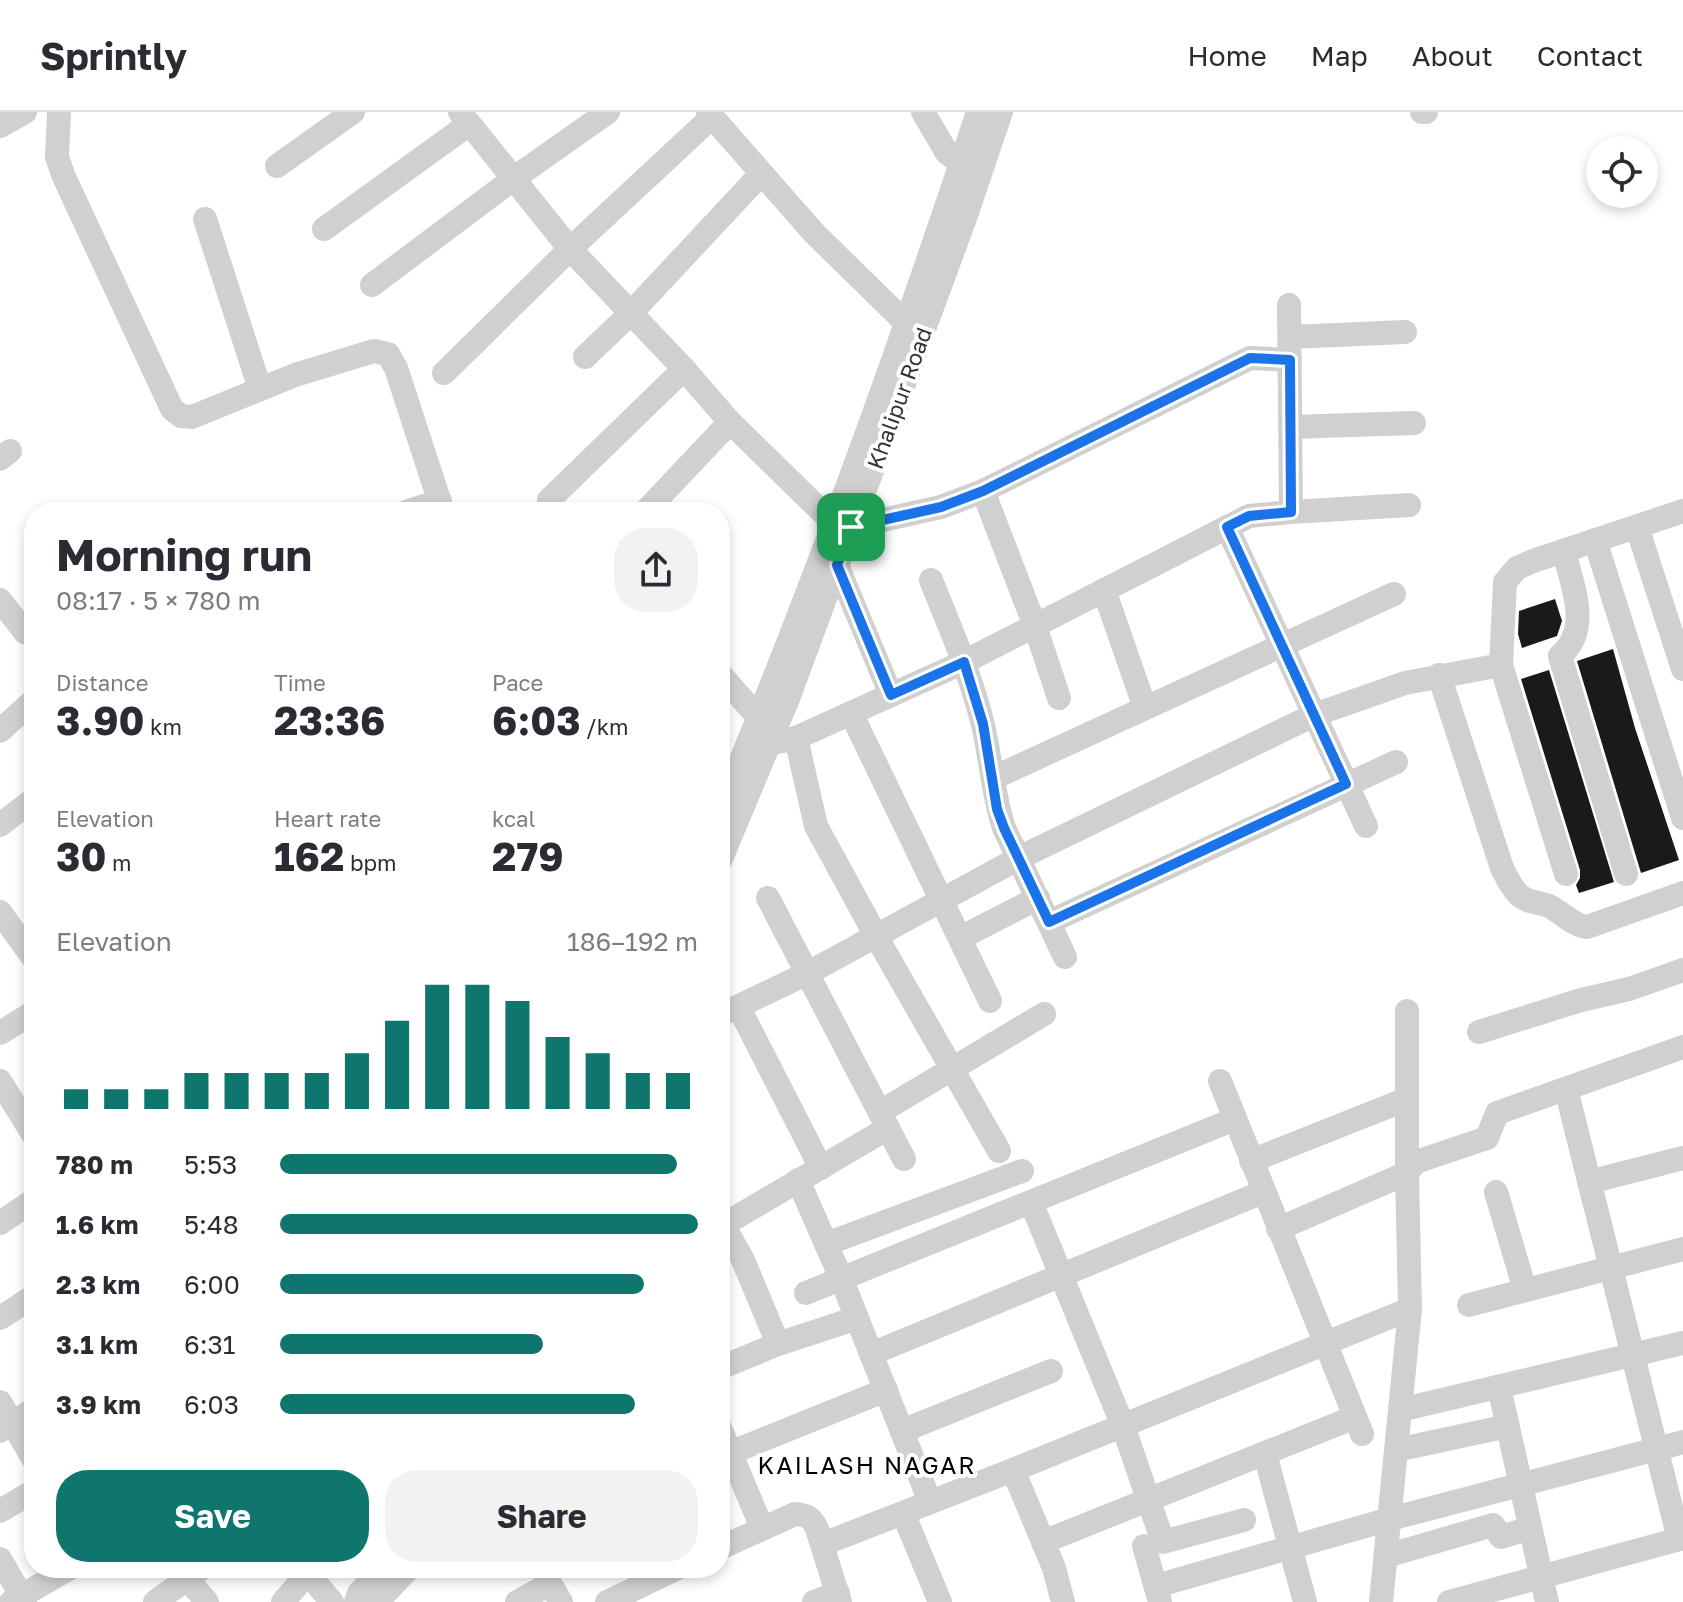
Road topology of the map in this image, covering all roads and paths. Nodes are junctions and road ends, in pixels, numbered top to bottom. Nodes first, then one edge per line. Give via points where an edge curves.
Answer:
1 (25, 112) edge
2 (59, 112) edge
3 (353, 112) edge
4 (608, 112) edge
5 (923, 112) edge
6 (978, 112) edge
7 (1001, 112) edge
8 (710, 114) edge
9 (465, 118) edge
10 (0, 126) edge
11 (277, 166) dead end
12 (970, 170) junction
13 (761, 174) junction
14 (513, 179) junction
15 (205, 219) dead end
16 (324, 229) dead end
17 (570, 249) junction
18 (372, 285) dead end
19 (1289, 305) dead end
20 (631, 313) junction
21 (907, 324) junction
22 (1405, 332) dead end
23 (1290, 349) junction
24 (585, 357) dead end
25 (684, 369) junction
26 (444, 373) dead end
27 (260, 389) junction
28 (730, 422) junction
29 (1414, 423) dead end
30 (1291, 427) junction
31 (983, 491) junction
32 (549, 500) dead end
33 (441, 502) edge
34 (654, 502) edge
35 (1409, 505) dead end
36 (1683, 511) edge
37 (1291, 512) junction
38 (842, 524) junction
39 (1227, 527) junction
40 (1637, 527) junction
41 (1595, 540) junction
42 (1564, 551) junction
43 (837, 565) junction
44 (931, 580) dead end
45 (1104, 590) junction
46 (1394, 594) dead end
47 (2, 607) edge
48 (1035, 626) junction
49 (24, 631) edge
50 (1282, 646) junction
51 (964, 662) junction
52 (1501, 665) junction
53 (1683, 669) edge
54 (1439, 675) junction
55 (730, 690) edge
56 (891, 695) junction
57 (1059, 698) dead end
58 (730, 701) edge
59 (1145, 708) junction
60 (24, 709) edge
61 (851, 713) junction
62 (1314, 715) junction
63 (0, 731) edge
64 (758, 734) junction
65 (796, 738) junction
66 (1396, 762) dead end
67 (993, 778) junction
68 (1346, 784) junction
69 (730, 791) edge
70 (24, 807) edge
71 (1683, 818) edge
72 (0, 825) edge
73 (1366, 826) dead end
74 (730, 828) edge
75 (1019, 858) junction
76 (1566, 874) dead end
77 (1626, 874) dead end
78 (1683, 893) edge
79 (768, 898) dead end
80 (1038, 898) junction
81 (941, 900) junction
82 (0, 912) edge
83 (1049, 922) junction
84 (0, 924) edge
85 (876, 936) junction
86 (960, 938) junction
87 (24, 947) edge
88 (24, 948) edge
89 (1065, 957) dead end
90 (1683, 970) edge
91 (808, 973) junction
92 (990, 1001) dead end
93 (1407, 1011) dead end
94 (730, 1012) edge
95 (730, 1014) edge
96 (1044, 1014) dead end
97 (24, 1018) edge
98 (1479, 1032) dead end
99 (0, 1033) edge
100 (1683, 1047) edge
101 (952, 1069) junction
102 (0, 1081) edge
103 (1220, 1081) dead end
104 (1566, 1089) junction
105 (1407, 1099) junction
106 (1235, 1119) junction
107 (884, 1120) junction
108 (22, 1122) edge
109 (999, 1151) dead end
110 (1683, 1158) edge
111 (904, 1159) dead end
112 (1251, 1161) junction
113 (821, 1168) junction
114 (1022, 1171) dead end
115 (1407, 1173) junction
116 (798, 1180) junction
117 (1589, 1182) junction
118 (1263, 1192) junction
119 (1496, 1192) dead end
120 (1031, 1202) junction
121 (24, 1207) edge
122 (730, 1218) edge
123 (0, 1223) edge
124 (1278, 1229) junction
125 (730, 1236) edge
126 (826, 1244) junction
127 (1683, 1249) edge
128 (1611, 1267) junction
129 (1061, 1276) junction
130 (841, 1278) junction
131 (1525, 1290) junction
132 (806, 1293) dead end
133 (1469, 1305) dead end
134 (24, 1306) edge
135 (1410, 1309) junction
136 (0, 1318) edge
137 (857, 1318) junction
138 (1683, 1343) edge
139 (778, 1344) junction
140 (1324, 1344) junction
141 (871, 1354) junction
142 (1633, 1355) junction
143 (730, 1364) edge
144 (1051, 1371) dead end
145 (1499, 1387) junction
146 (886, 1390) junction
147 (1400, 1410) junction
148 (24, 1412) edge
149 (4, 1419) edge
150 (1123, 1426) junction
151 (1508, 1426) junction
152 (902, 1431) junction
153 (1683, 1442) edge
154 (24, 1446) edge
155 (1657, 1449) junction
156 (1396, 1450) junction
157 (730, 1452) edge
158 (1265, 1454) junction
159 (730, 1462) edge
160 (1013, 1470) junction
161 (1522, 1484) junction
162 (1675, 1489) edge
163 (24, 1497) edge
164 (1149, 1500) junction
165 (930, 1502) junction
166 (0, 1511) edge
167 (903, 1513) junction
168 (1390, 1519) junction
169 (1244, 1520) dead end
170 (762, 1528) junction
171 (1530, 1528) junction
172 (1681, 1538) edge
173 (1043, 1542) junction
174 (730, 1543) edge
175 (823, 1544) junction
176 (1144, 1546) dead end
177 (1291, 1547) junction
178 (1386, 1556) junction
179 (0, 1559) edge
180 (1540, 1577) junction
181 (54, 1578) edge
182 (184, 1578) edge
183 (194, 1578) edge
184 (300, 1578) edge
185 (312, 1578) edge
186 (373, 1578) edge
187 (400, 1578) edge
188 (551, 1585) edge
189 (654, 1592) edge
190 (1158, 1594) edge
191 (1513, 1594) edge
192 (839, 1598) edge
193 (19, 1600) edge
194 (1453, 1601) edge
195 (155, 1602) edge
196 (207, 1602) edge
197 (283, 1602) edge
198 (332, 1602) edge
199 (356, 1602) edge
200 (377, 1602) edge
201 (517, 1602) edge
202 (607, 1602) edge
203 (814, 1602) edge
204 (940, 1602) edge
205 (1063, 1602) edge
206 (1305, 1602) edge
207 (1381, 1602) edge
208 (1547, 1602) edge

1 - 10 street
2 - 27 street via 57,157 64,177 172,409 192,417
3 - 11 street
4 - 14 street
5 - 12 street via 947,153
6 - 12 street, Khalipur Road
7 - 12 street, Khalipur Road
8 - 13 street
8 - 17 street
9 - 14 street
9 - 16 street
12 - 21 street, Khalipur Road
12 - 38 street, Khalipur Road
13 - 20 street
13 - 21 street
14 - 17 street
14 - 18 street
15 - 27 street
17 - 20 street
17 - 26 street
19 - 23 street
20 - 24 street
20 - 25 street
21 - 38 street, Khalipur Road
22 - 23 street
23 - 30 street
23 - 31 street via 1250,358
25 - 28 street
25 - 32 street
27 - 33 street via 374,351 388,354
28 - 34 street
28 - 38 street
29 - 30 street
30 - 37 street
31 - 38 street via 941,507
31 - 48 street
35 - 37 street
36 - 40 street
37 - 39 street via 1249,516
38 - 43 street, Khalipur Road
38 - 64 street, Khalipur Road
39 - 45 street
39 - 50 street
40 - 41 street
40 - 53 street
41 - 42 street
41 - 71 street
42 - 52 street via 1517,568 1505,582
42 - 77 street via 1578,620 1573,645 1560,656
43 - 56 street
43 - 64 street, Khalipur Road
44 - 51 street
45 - 48 street
45 - 59 street
46 - 50 street
47 - 49 street
48 - 51 street
48 - 57 street
50 - 59 street
50 - 62 street
51 - 56 street
51 - 67 street
52 - 54 street
52 - 76 street
54 - 62 street
54 - 78 street via 1502,868 1518,894 1587,927
55 - 64 street
56 - 61 street
58 - 64 street
59 - 67 street
60 - 63 street
61 - 65 street
61 - 81 street
62 - 68 street
62 - 75 street
64 - 65 street
64 - 69 street, Khalipur Road
64 - 74 street, Khalipur Road
65 - 85 street via 816,826
66 - 68 street
67 - 75 street via 997,809
68 - 73 street
68 - 83 street
70 - 72 street
75 - 80 street
75 - 81 street
79 - 91 street
80 - 83 street
80 - 86 street
81 - 85 street
81 - 86 street
82 - 87 street
83 - 89 street
84 - 88 street
85 - 91 street
85 - 101 street
86 - 92 street
90 - 98 street
91 - 94 street
91 - 107 street
93 - 105 street
95 - 113 street
96 - 101 street
97 - 99 street
100 - 104 street
101 - 107 street
101 - 109 street
102 - 108 street
103 - 106 street
104 - 115 street via 1497,1113 1487,1138 1416,1162
104 - 117 street
105 - 112 street
105 - 115 street
106 - 112 street
106 - 120 street
107 - 111 street
107 - 113 street
110 - 117 street
112 - 118 street
113 - 116 street
114 - 126 street
115 - 124 street
115 - 135 street
116 - 122 street
116 - 126 street
117 - 128 street
118 - 124 street
118 - 129 street
119 - 131 street
120 - 129 street
120 - 130 street
121 - 123 street
124 - 140 street
125 - 139 street
126 - 130 street
127 - 128 street
128 - 131 street
128 - 142 street
129 - 141 street
129 - 150 street
130 - 132 street
130 - 137 street
131 - 133 street
134 - 136 street
135 - 140 street
135 - 147 street
137 - 139 street
137 - 141 street
138 - 142 street
139 - 143 street
140 - 150 street
140 - 158 street via 1358,1425
141 - 146 street
142 - 145 street
142 - 155 street
144 - 152 street
145 - 147 street
145 - 151 street
146 - 152 street
146 - 157 street
147 - 156 street
148 - 149 street
149 - 154 street
150 - 160 street
150 - 164 street
151 - 156 street
151 - 161 street
152 - 165 street
153 - 155 street
155 - 161 street
155 - 162 street
156 - 168 street
158 - 164 street
158 - 177 street
159 - 170 street
160 - 165 street
160 - 173 street
161 - 168 street
161 - 171 street
162 - 172 street
163 - 166 street
164 - 169 street via 1163,1542
164 - 173 street
165 - 167 street
167 - 175 street
167 - 204 street
168 - 177 street
168 - 178 street
170 - 174 street
170 - 175 street via 805,1515
171 - 178 street via 1501,1537 1491,1525
171 - 180 street
172 - 180 street
173 - 205 street
175 - 192 street
176 - 190 street
177 - 190 street
177 - 206 street
178 - 207 street
179 - 193 street
180 - 191 street
180 - 208 street
181 - 193 street
182 - 195 street
183 - 196 street
184 - 197 street
185 - 198 street
186 - 199 street
187 - 200 street
188 - 201 street
189 - 202 street
191 - 194 street
192 - 203 street

